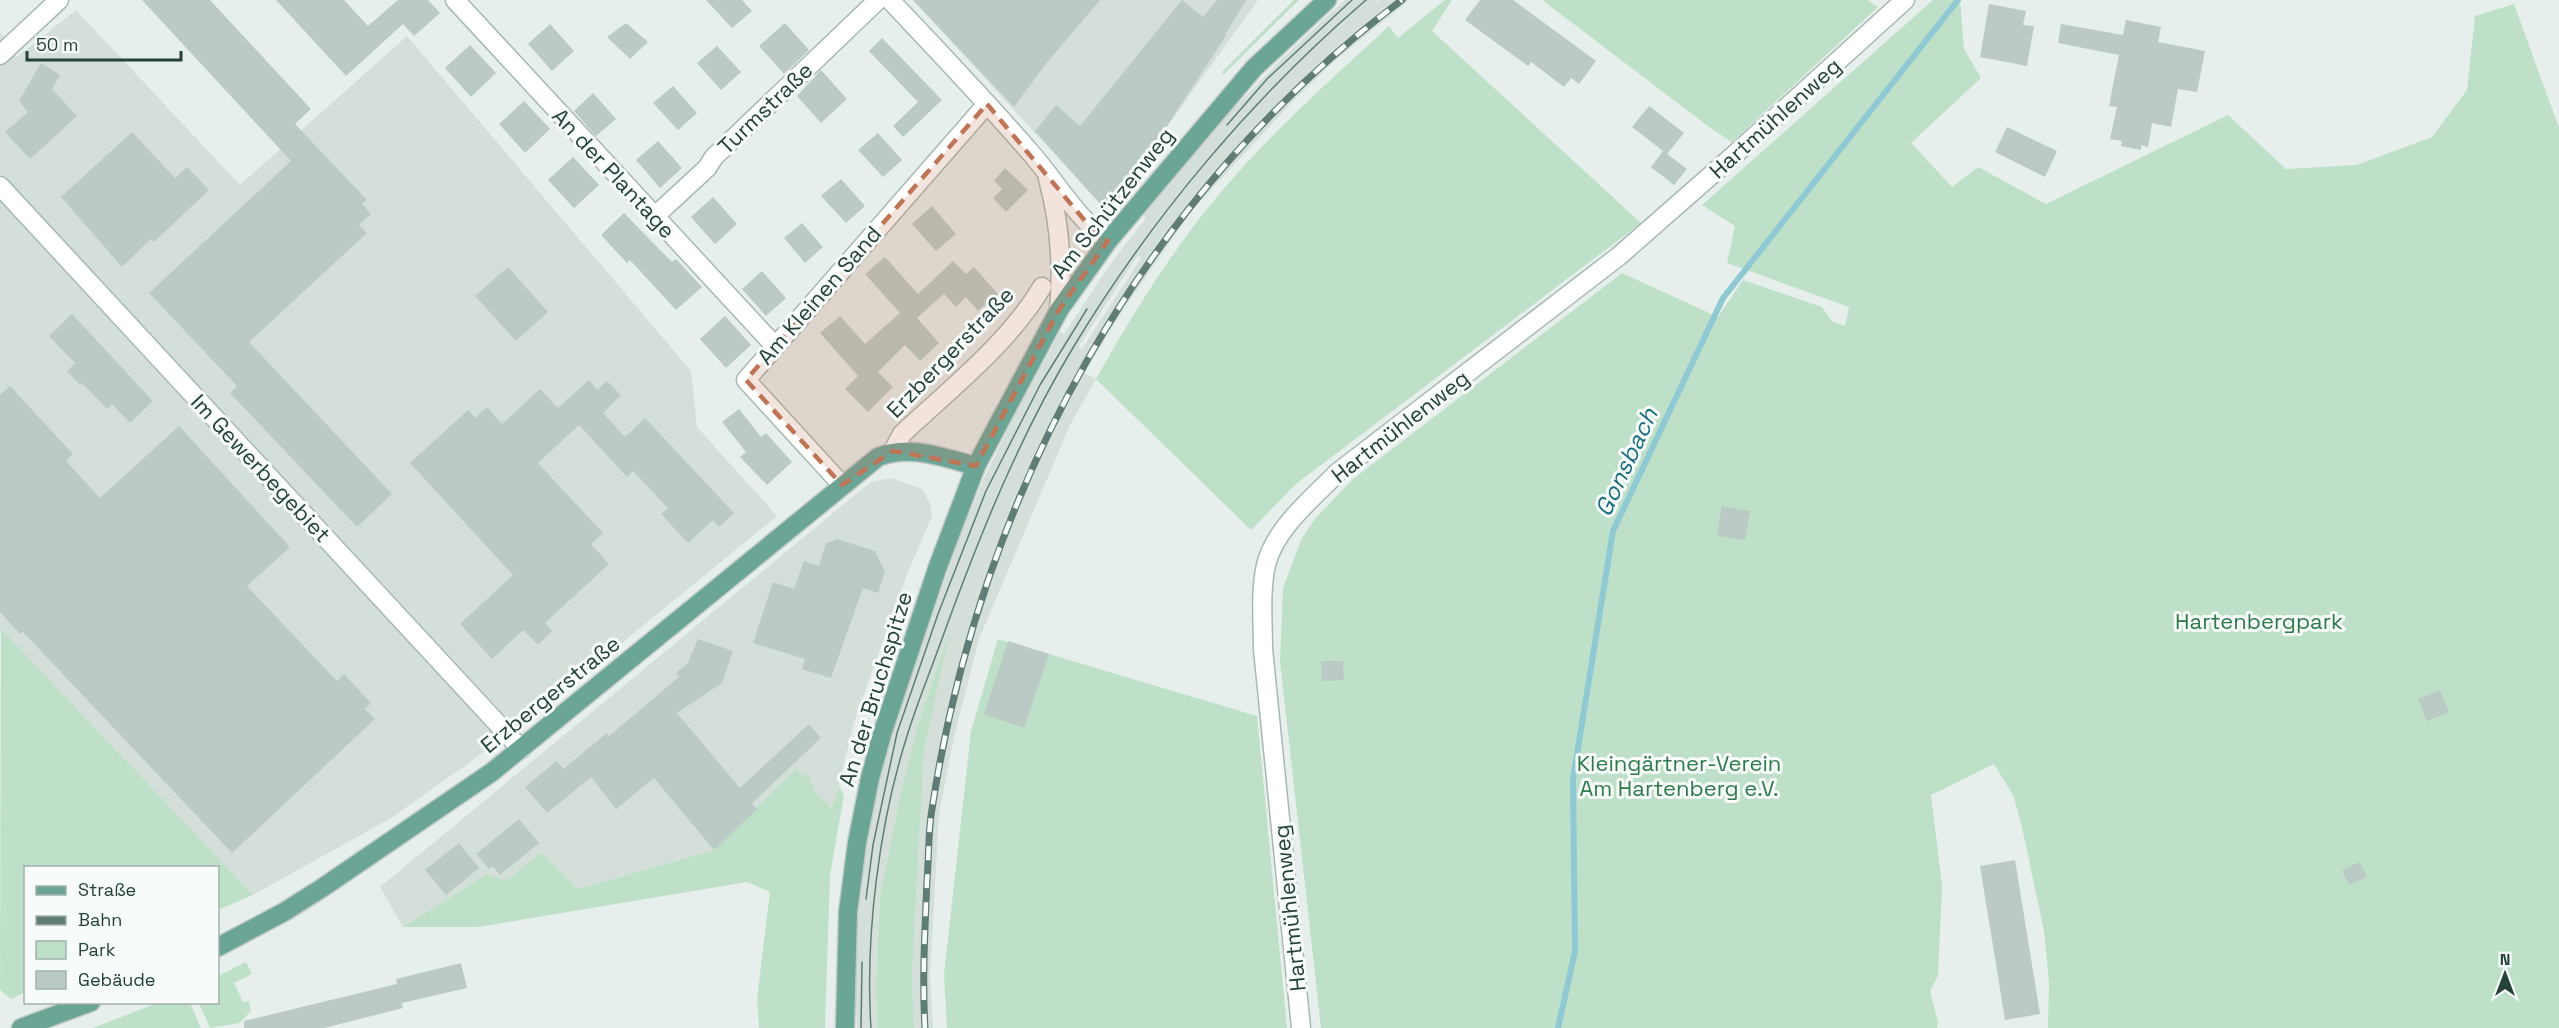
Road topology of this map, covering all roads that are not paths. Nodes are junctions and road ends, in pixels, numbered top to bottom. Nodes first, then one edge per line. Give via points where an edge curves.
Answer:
1 (59, 0) edge
2 (455, 0) edge
3 (878, 0) edge
4 (890, 0) edge
5 (1327, 0) edge
6 (1905, 0) edge
7 (0, 55) edge
8 (987, 104) junction
9 (1045, 169) junction
10 (0, 186) edge
11 (654, 217) junction
12 (1108, 242) junction
13 (1042, 287) dead end
14 (1059, 310) junction
15 (774, 345) junction
16 (893, 451) junction
17 (976, 466) junction
18 (843, 485) junction
19 (521, 749) junction
20 (219, 947) edge
21 (86, 1004) edge
22 (21, 1028) edge
23 (846, 1028) edge
24 (1301, 1028) edge

1 - 7 street
2 - 11 street, An der Plantage
3 - 11 street, Turmstraße
4 - 8 street
5 - 12 main road, Am Schützenweg via 1254,68
6 - 24 street, Hartmühlenweg via 1619,256 1337,473 1278,539 1266,564 1263,649
8 - 9 street
8 - 15 street, Am Kleinen Sand
9 - 12 street via 1073,210
9 - 14 street via 1058,222 1062,264
10 - 19 street, Im Gewerbegebiet
11 - 15 street, An der Plantage
12 - 14 main road, Am Schützenweg
13 - 16 street, Erzbergerstraße via 1029,308 996,344 902,434
14 - 17 main road, Am Schützenweg
15 - 18 street, Am Kleinen Sand via 746,380
16 - 17 main road, Erzbergerstraße via 905,450
16 - 18 main road, Erzbergerstraße via 878,457
17 - 23 main road, An der Bruchspitze via 937,569 870,778 848,912
18 - 19 main road, Erzbergerstraße
19 - 20 main road, Erzbergerstraße via 322,888
21 - 22 main road

